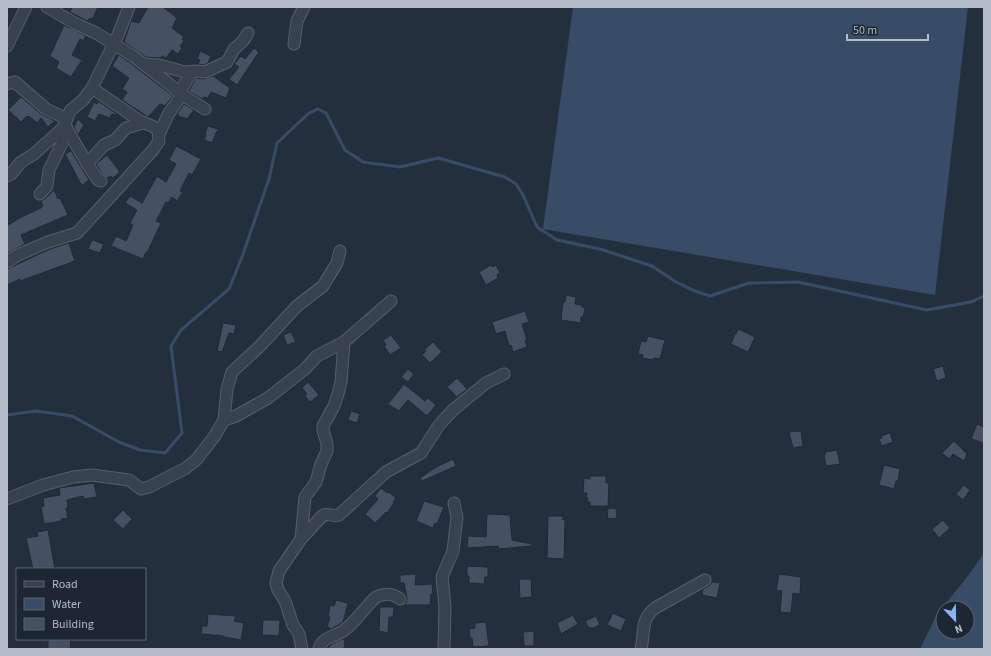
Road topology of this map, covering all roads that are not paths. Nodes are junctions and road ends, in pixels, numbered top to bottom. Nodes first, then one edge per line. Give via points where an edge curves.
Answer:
1 (26, 7) edge
2 (47, 7) edge
3 (129, 7) edge
4 (304, 7) edge
5 (248, 33) dead end
6 (113, 44) junction
7 (294, 44) dead end
8 (7, 46) edge
9 (144, 64) junction
10 (192, 72) junction
11 (7, 84) edge
12 (92, 88) junction
13 (181, 94) junction
14 (205, 109) dead end
15 (143, 123) junction
16 (67, 125) junction
17 (159, 134) junction
18 (87, 164) junction
19 (7, 176) edge
20 (100, 181) dead end
21 (40, 194) dead end
22 (340, 250) dead end
23 (7, 262) edge
24 (391, 300) dead end
25 (344, 342) junction
26 (504, 374) dead end
27 (224, 420) junction
28 (7, 499) edge
29 (454, 503) dead end
30 (301, 539) junction
31 (705, 580) dead end
32 (400, 599) dead end
33 (302, 649) edge
34 (319, 649) edge
35 (444, 649) edge
36 (641, 649) edge

1 - 8 street
2 - 6 street
3 - 6 street
4 - 7 street via 298,16
5 - 10 street via 243,42 234,48 226,62 205,72
6 - 9 street
6 - 12 street
9 - 10 street
9 - 13 street
10 - 13 street
11 - 16 street via 15,82
12 - 15 street
12 - 16 street via 70,111
13 - 14 street
13 - 17 street
15 - 17 street via 158,130
15 - 18 street via 126,128 115,140 104,145
16 - 18 street
16 - 19 street
16 - 21 street via 49,170 47,186
17 - 23 street via 159,141 153,150 77,233 48,242
18 - 20 street
22 - 27 street via 337,263 323,286 297,306 232,372 226,389
24 - 25 street
25 - 27 street via 314,358 305,369 268,398
25 - 30 street via 341,382 334,406 322,430 327,451 316,482 305,497
26 - 30 street via 486,383 453,410 439,425 421,453 386,472 339,515 323,515
27 - 28 street via 196,460 149,487 141,489 129,480 92,475 43,485
29 - 35 street via 457,517 453,551 442,577 445,607
30 - 33 street via 279,571 276,583 299,634
31 - 36 street via 648,614
32 - 34 street via 388,594 376,597 344,630 321,642

